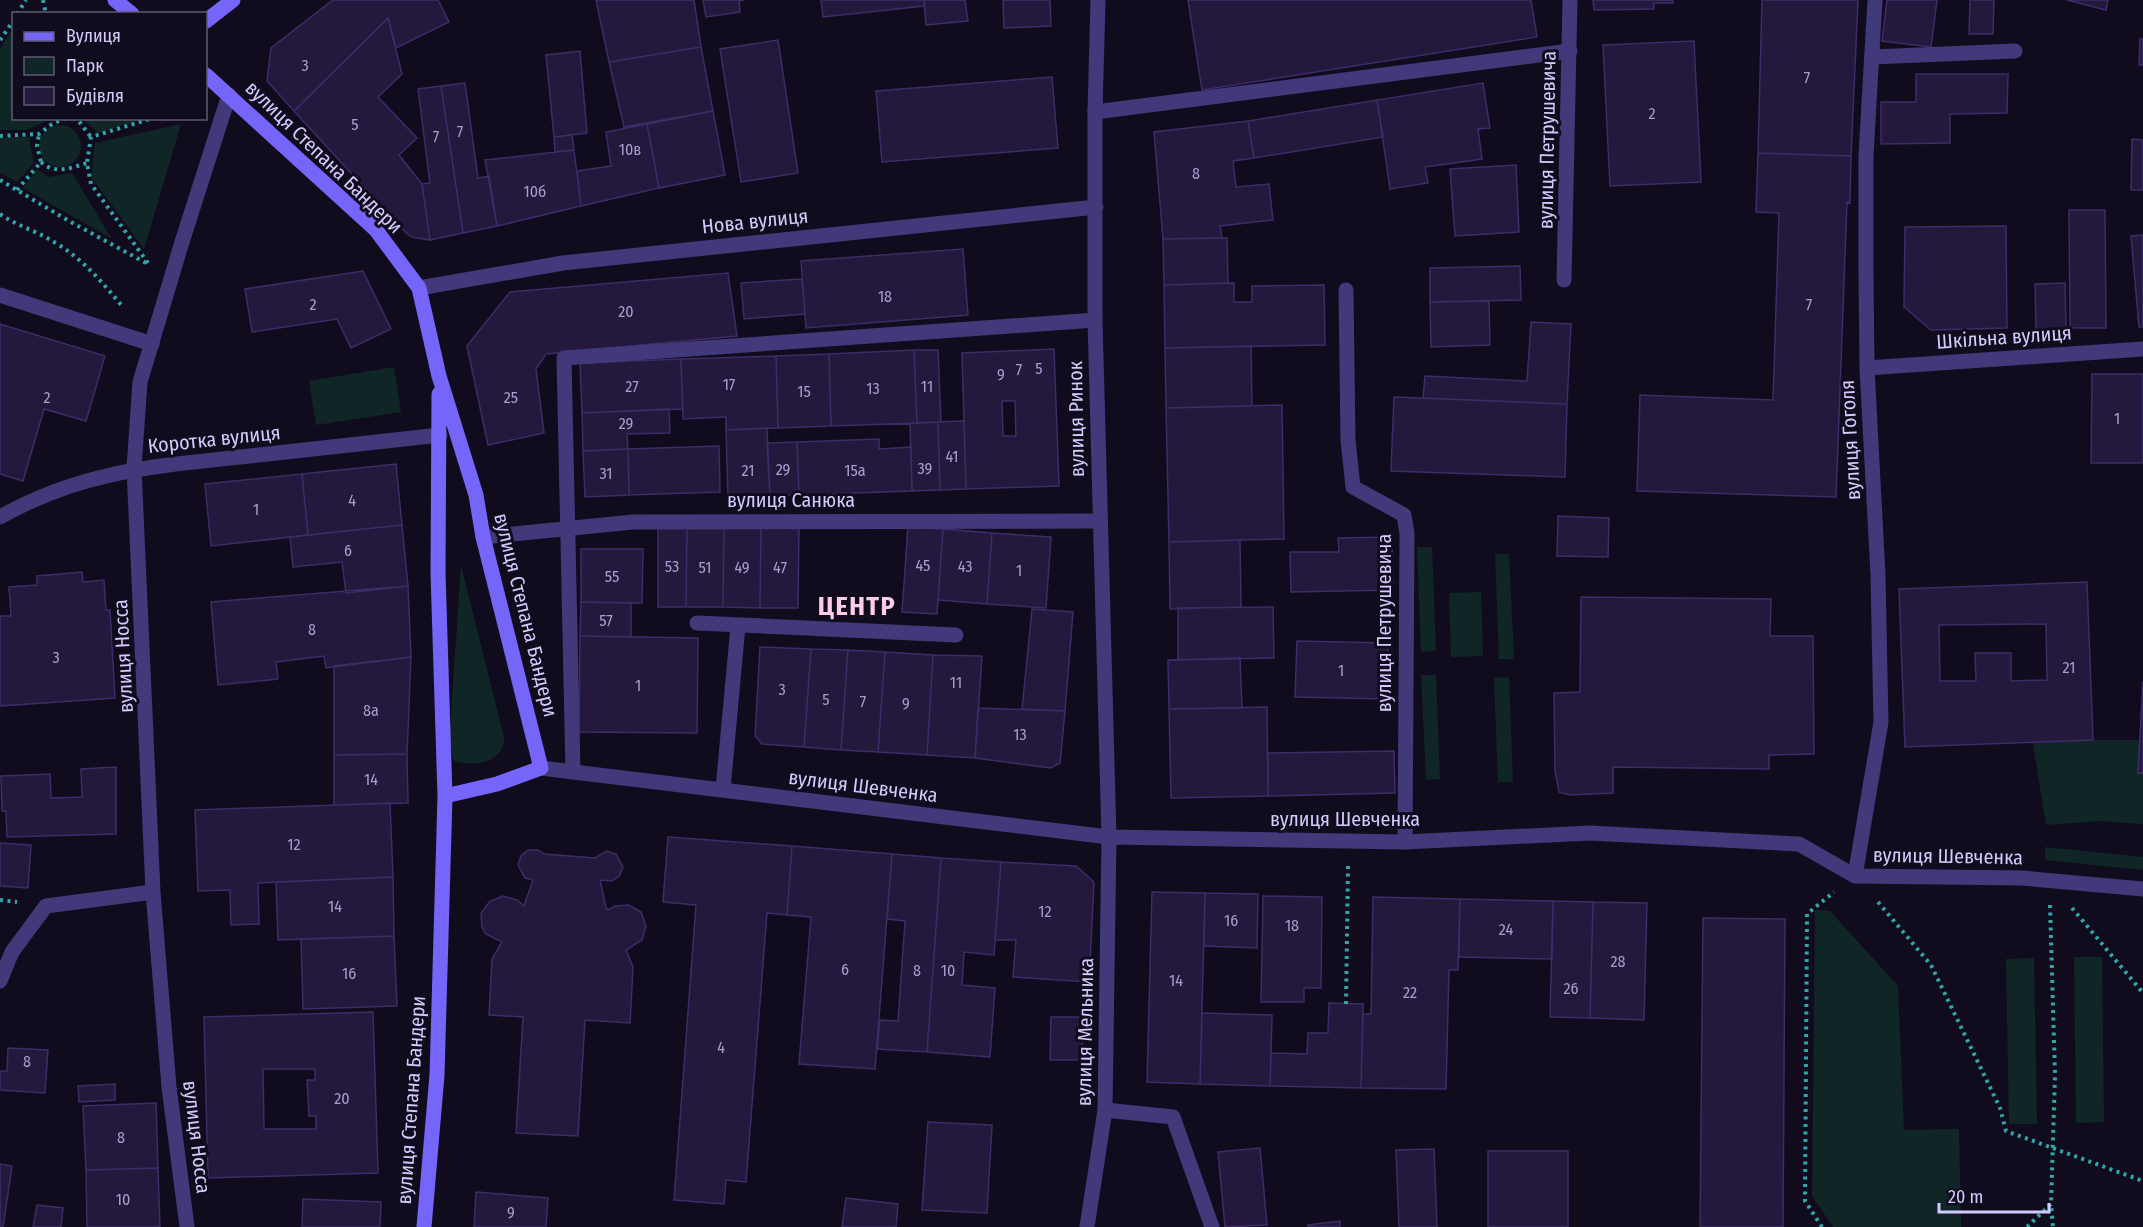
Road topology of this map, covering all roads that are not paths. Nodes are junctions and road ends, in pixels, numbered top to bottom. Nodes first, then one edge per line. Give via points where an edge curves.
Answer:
1 (115, 0) edge
2 (233, 0) edge
3 (1098, 0) edge
4 (1570, 0) edge
5 (1875, 0) edge
6 (130, 12) edge
7 (207, 20) edge
8 (1570, 51) junction
9 (2014, 51) dead end
10 (1872, 57) junction
11 (207, 76) edge
12 (230, 95) junction
13 (1095, 112) junction
14 (1096, 207) junction
15 (1564, 280) dead end
16 (419, 288) junction
17 (1346, 290) dead end
18 (0, 295) edge
19 (1095, 320) junction
20 (152, 344) junction
21 (2143, 349) edge
22 (1868, 368) junction
23 (439, 376) junction
24 (440, 435) junction
25 (134, 468) junction
26 (0, 517) edge
27 (1099, 521) junction
28 (569, 527) junction
29 (483, 537) junction
30 (697, 623) dead end
31 (738, 626) junction
32 (956, 635) dead end
33 (541, 768) junction
34 (573, 772) junction
35 (723, 789) junction
36 (445, 796) junction
37 (1109, 837) junction
38 (1405, 842) junction
39 (1855, 876) junction
40 (2143, 889) edge
41 (153, 892) junction
42 (0, 981) edge
43 (1105, 1110) junction
44 (187, 1227) edge
45 (424, 1227) edge
46 (1087, 1227) edge
47 (1212, 1227) edge

1 - 6 street
2 - 7 street
3 - 13 street, вулиця Ринок
4 - 8 street, вулиця Петрушевича
5 - 10 street, вулиця Гоголя
8 - 13 street
8 - 15 street, вулиця Петрушевича
9 - 10 street
10 - 22 street, вулиця Гоголя via 1866,166
11 - 12 street, вулиця Степана Бандери
12 - 16 street, вулиця Степана Бандери via 376,230
12 - 20 street, вулиця Носса
13 - 14 street, вулиця Ринок
14 - 16 street, Нова вулиця via 563,262
14 - 19 street, вулиця Ринок
16 - 23 street, вулиця Степана Бандери
17 - 38 street, вулиця Петрушевича via 1348,440 1353,487 1404,515 1407,534
18 - 20 street
19 - 27 street, вулиця Ринок
19 - 28 street via 564,358
20 - 25 street, вулиця Носса via 140,382
21 - 22 street, Шкільна вулиця
22 - 39 street, вулиця Гоголя via 1881,722
23 - 24 street, вулиця Степана Бандери
23 - 29 street, вулиця Степана Бандери via 476,495
24 - 25 street, Коротка вулиця
24 - 36 street, вулиця Степана Бандери via 438,573
25 - 26 street, Коротка вулиця via 83,480
25 - 41 street, вулиця Носса
27 - 28 street, вулиця Санюка via 673,521
27 - 37 street, вулиця Ринок
28 - 29 street, вулиця Санюка
28 - 34 street
29 - 33 street, вулиця Степана Бандери
30 - 31 street
31 - 32 street
31 - 35 street
33 - 34 street, вулиця Шевченка
33 - 36 street via 497,784
34 - 35 street, вулиця Шевченка
35 - 37 street, вулиця Шевченка
36 - 45 street, вулиця Степана Бандери via 437,1075
37 - 38 street, вулиця Шевченка
37 - 43 street, вулиця Мельника
38 - 39 street, вулиця Шевченка via 1590,833 1799,844
39 - 40 street, вулиця Шевченка via 2049,880
41 - 42 street via 46,906 12,952
41 - 44 street, вулиця Носса via 169,1087
43 - 46 street, вулиця Мельника
43 - 47 street via 1173,1117

